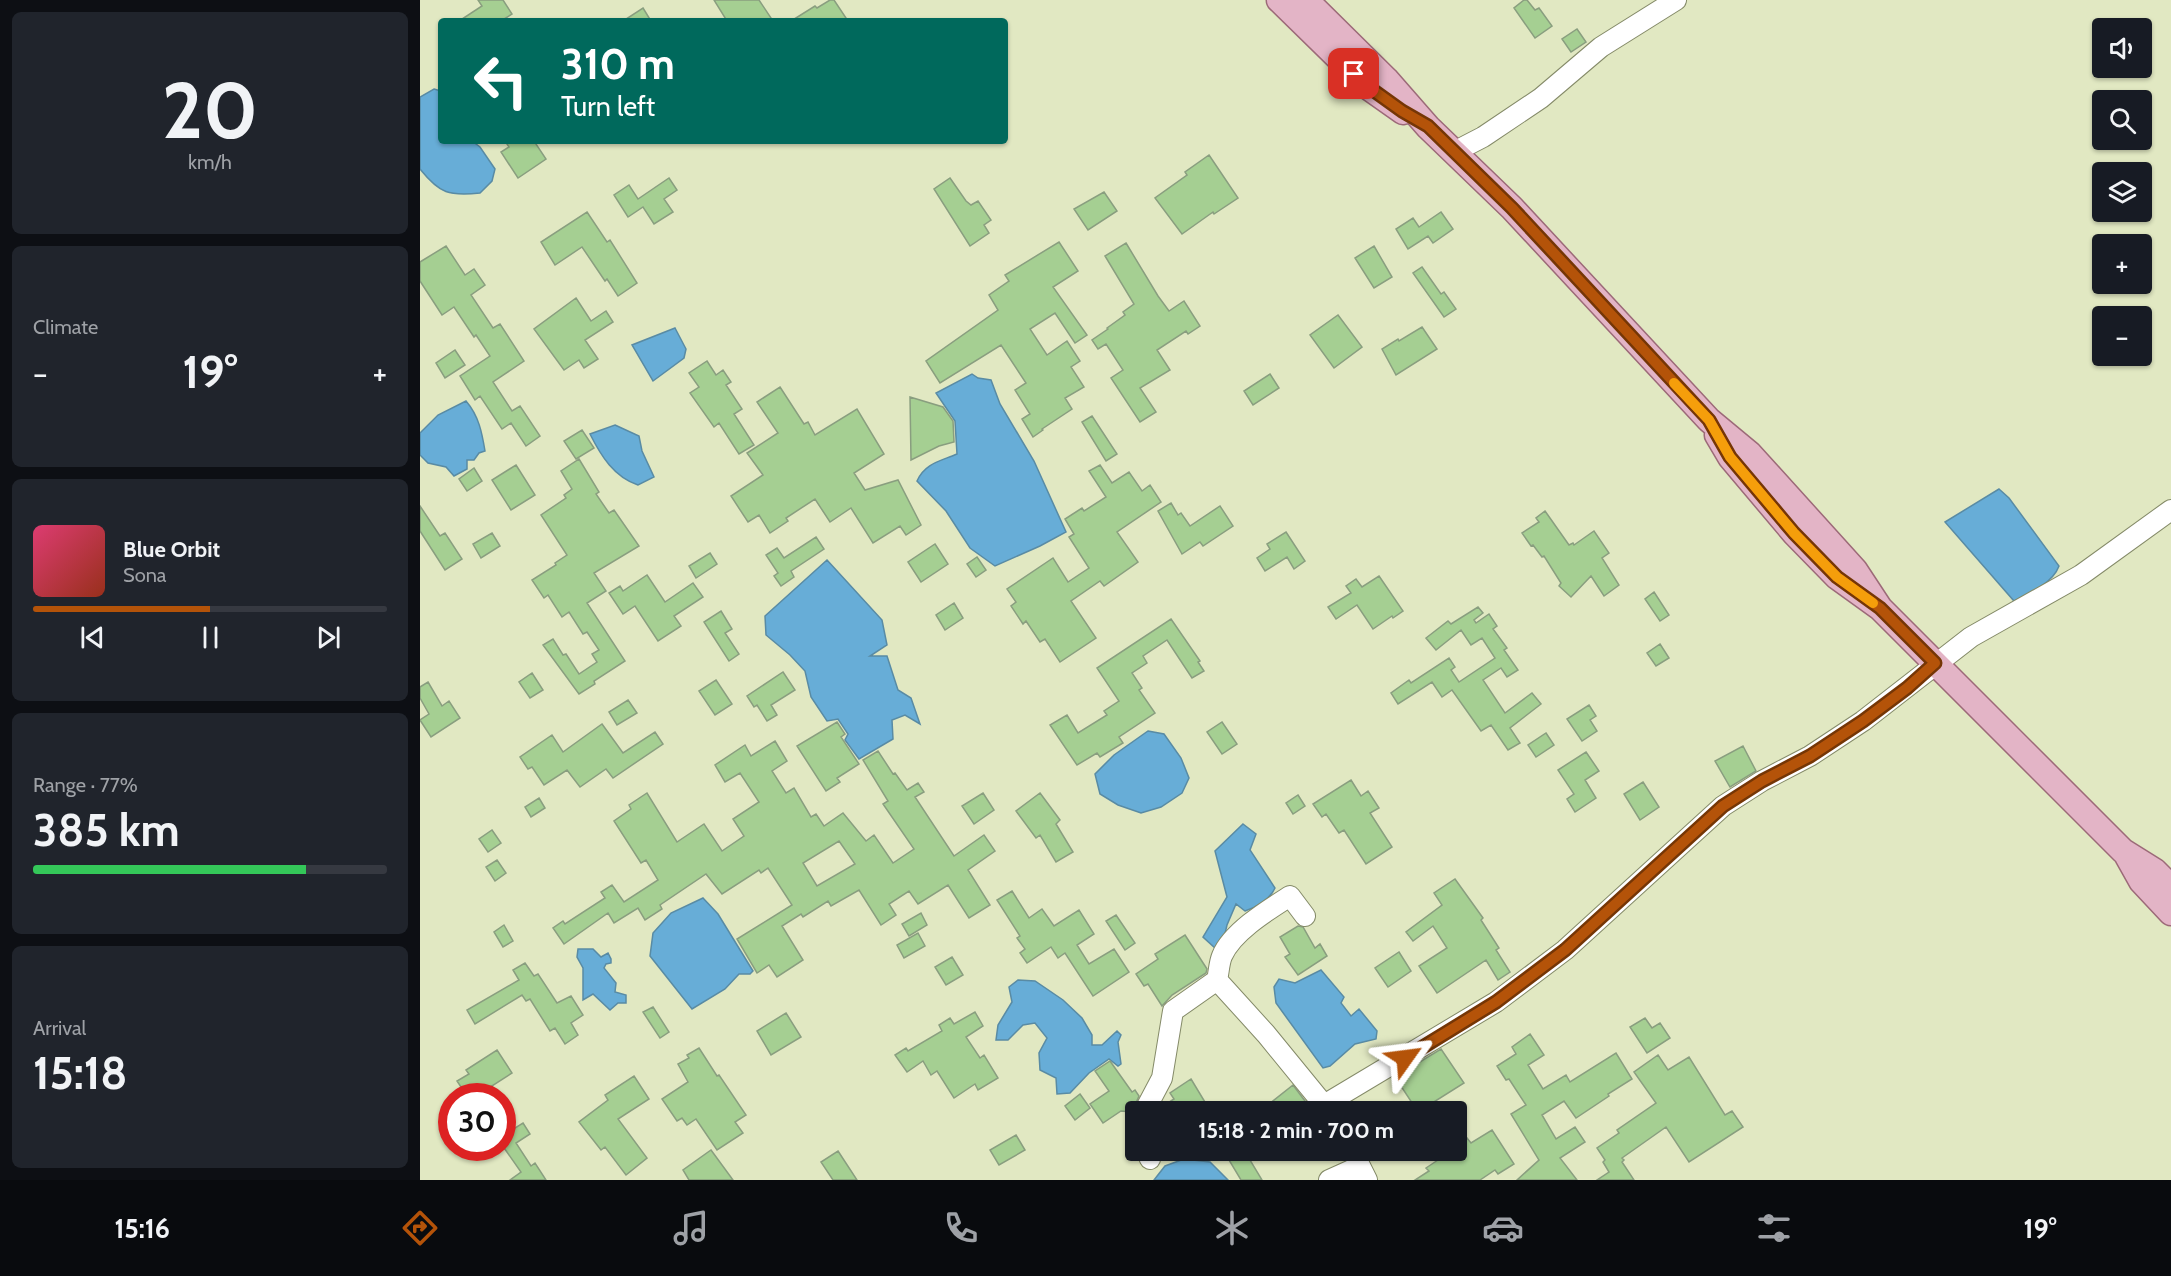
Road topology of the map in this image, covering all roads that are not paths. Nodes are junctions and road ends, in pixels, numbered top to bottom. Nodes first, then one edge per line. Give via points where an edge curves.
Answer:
1 (1279, 0) edge
2 (1306, 0) edge
3 (1676, 0) edge
4 (1428, 126) junction
5 (1454, 152) junction
6 (2171, 510) edge
7 (1935, 663) junction
8 (2123, 851) junction
9 (2171, 887) edge
10 (2171, 913) edge
11 (1305, 916) dead end
12 (1217, 980) junction
13 (1150, 1101) edge
14 (1320, 1101) edge
15 (1337, 1101) edge
16 (1358, 1161) edge
17 (1365, 1176) edge
18 (1329, 1180) edge

1 - 4 main road via 1370,88
2 - 4 main road
3 - 5 street via 1601,47 1541,98
4 - 5 main road
5 - 7 main road via 1512,208 1709,420 1750,454 1855,570 1880,608
6 - 7 street via 2081,575 1971,637
7 - 8 main road
7 - 15 street via 1863,721 1723,806 1565,950 1496,1002
8 - 9 main road via 2155,870
8 - 10 main road via 2141,881
11 - 12 street via 1290,896 1273,907 1231,940 1221,957
12 - 13 street via 1173,1011 1162,1078
12 - 14 street
16 - 17 street
17 - 18 street via 1349,1171

